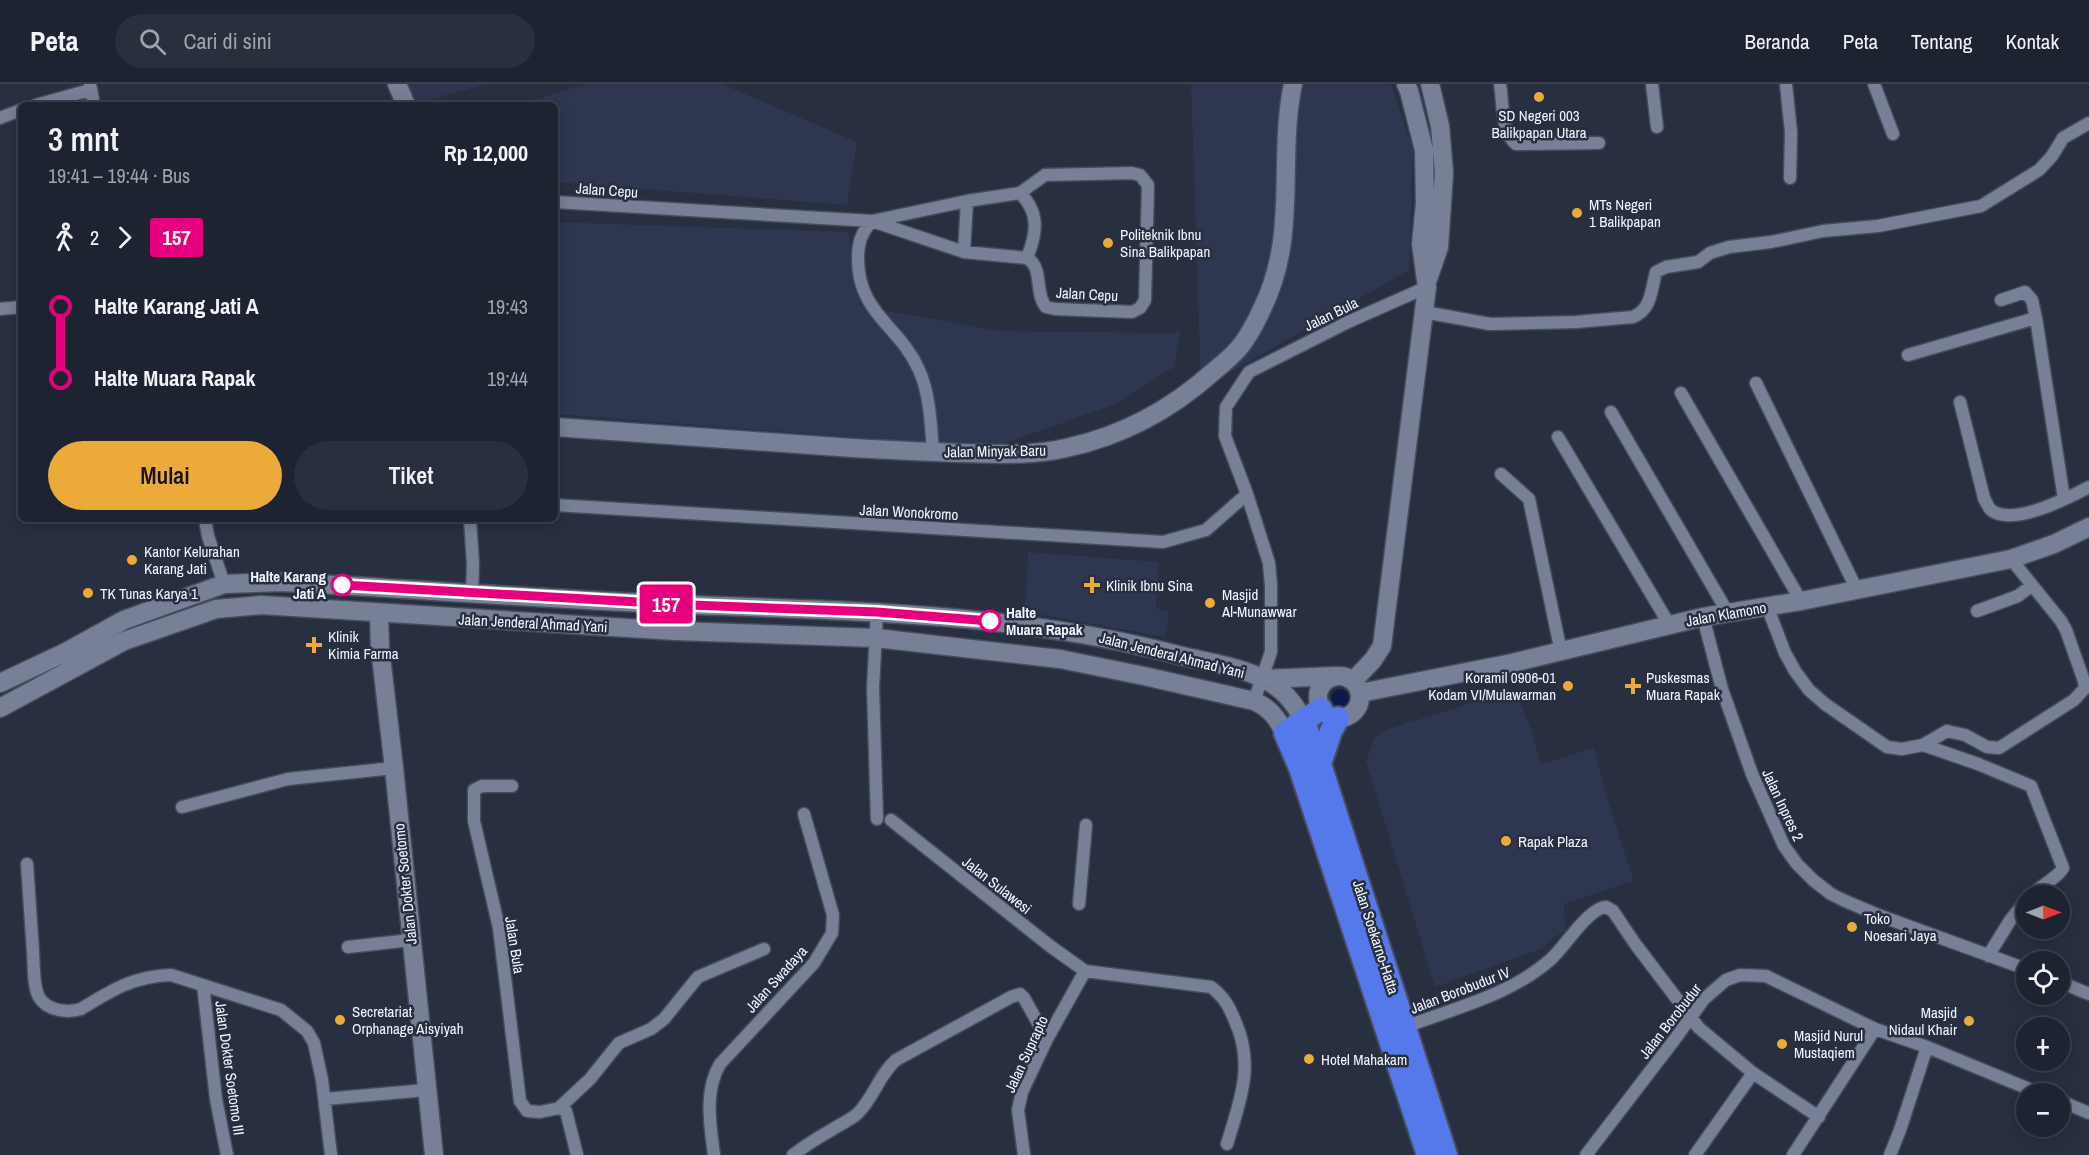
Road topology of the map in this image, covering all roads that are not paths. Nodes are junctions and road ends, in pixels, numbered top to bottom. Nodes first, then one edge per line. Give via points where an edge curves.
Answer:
1 (397, 84) edge
2 (1281, 84) edge
3 (1293, 84) edge
4 (1406, 84) edge
5 (1500, 84) edge
6 (1652, 84) edge
7 (1786, 84) edge
8 (1874, 84) edge
9 (1434, 85) edge
10 (90, 87) edge
11 (45, 102) edge
12 (93, 102) edge
13 (405, 102) edge
14 (18, 111) edge
15 (1287, 112) junction
16 (0, 118) edge
17 (2089, 123) edge
18 (1657, 127) dead end
19 (1893, 134) dead end
20 (1599, 143) dead end
21 (1790, 178) dead end
22 (1020, 193) junction
23 (967, 201) junction
24 (558, 202) edge
25 (872, 221) junction
26 (964, 252) junction
27 (1027, 258) junction
28 (1427, 283) junction
29 (2001, 300) dead end
30 (18, 307) edge
31 (0, 309) edge
32 (1424, 312) junction
33 (2037, 318) junction
34 (1908, 355) dead end
35 (1756, 383) dead end
36 (1681, 393) dead end
37 (1960, 402) dead end
38 (1611, 412) dead end
39 (558, 427) edge
40 (1558, 437) dead end
41 (933, 452) junction
42 (1501, 474) dead end
43 (2089, 488) edge
44 (1247, 494) junction
45 (2064, 500) junction
46 (558, 505) edge
47 (206, 522) edge
48 (470, 522) edge
49 (2086, 534) edge
50 (2011, 559) junction
51 (224, 584) junction
52 (2031, 586) junction
53 (1857, 590) junction
54 (472, 594) junction
55 (1802, 601) junction
56 (1767, 606) junction
57 (1977, 611) dead end
58 (877, 612) junction
59 (1728, 613) junction
60 (379, 614) junction
61 (1703, 617) junction
62 (1669, 624) junction
63 (876, 638) junction
64 (1561, 652) junction
65 (1263, 679) junction
66 (0, 683) edge
67 (1351, 683) junction
68 (2087, 688) edge
69 (1254, 701) junction
70 (0, 708) edge
71 (1312, 720) junction
72 (1923, 745) junction
73 (1320, 764) junction
74 (394, 768) junction
75 (512, 786) dead end
76 (182, 807) dead end
77 (804, 814) dead end
78 (877, 819) dead end
79 (891, 820) dead end
80 (1086, 825) dead end
81 (27, 864) dead end
82 (2043, 885) edge
83 (1079, 904) dead end
84 (2016, 913) edge
85 (411, 940) junction
86 (348, 947) dead end
87 (764, 949) dead end
88 (1988, 956) junction
89 (2016, 966) edge
90 (1085, 971) junction
91 (203, 985) junction
92 (2070, 986) edge
93 (2089, 994) edge
94 (1690, 1019) junction
95 (1405, 1027) junction
96 (1875, 1029) junction
97 (1047, 1039) junction
98 (1927, 1047) junction
99 (1753, 1073) junction
100 (2016, 1084) edge
101 (426, 1090) junction
102 (325, 1099) junction
103 (2070, 1105) edge
104 (559, 1108) junction
105 (2089, 1113) edge
106 (1819, 1117) junction
107 (1227, 1144) dead end
108 (227, 1155) edge
109 (331, 1155) edge
110 (434, 1155) edge
111 (577, 1155) edge
112 (714, 1155) edge
113 (793, 1155) edge
114 (1024, 1155) edge
115 (1428, 1155) edge
116 (1446, 1155) edge
117 (1586, 1155) edge
118 (1695, 1155) edge
119 (1793, 1155) edge
120 (1890, 1155) edge

1 - 13 main road
2 - 15 main road
3 - 15 main road, Jalan Minyak Baru
4 - 28 main road via 1424,150 1421,244
5 - 20 street via 1507,130 1516,144
6 - 18 street
7 - 21 street
8 - 19 street
9 - 28 main road via 1444,173 1439,247
10 - 11 street
10 - 12 street
14 - 16 street
15 - 41 main road, Jalan Minyak Baru via 1286,210 1275,274 1258,317 1227,360 1162,411 1095,441 1030,454
17 - 32 street via 2062,138 2039,170 1981,206 1715,251 1698,262 1656,272 1648,302 1641,314 1633,317 1490,324
22 - 23 street, Jalan Cepu
22 - 27 street via 1029,202 1035,221 1035,237
22 - 27 street, Jalan Cepu via 1039,178 1055,174 1132,173 1148,184 1145,300 1137,310 1046,307 1041,300 1036,267
23 - 25 street, Jalan Cepu
23 - 26 street
24 - 25 street, Jalan Cepu
25 - 26 street, Jalan Cepu
25 - 41 street via 860,237 861,284 876,315 919,369
26 - 27 street, Jalan Cepu
28 - 32 main road
28 - 44 street, Jalan Bula via 1249,372 1226,407 1225,436
29 - 33 street via 2025,292 2032,300
30 - 31 street
32 - 67 main road via 1382,646
33 - 34 street
33 - 45 street
35 - 53 street
36 - 55 street
37 - 45 street via 1990,510 2015,515
38 - 59 street
39 - 41 main road, Jalan Minyak Baru
40 - 62 street
42 - 64 street via 1529,499
43 - 45 street
44 - 46 street, Jalan Wonokromo via 1206,530 1163,542
44 - 65 street via 1269,563 1271,586 1271,652
47 - 51 street
48 - 54 street
49 - 50 main road, Jalan Klamono
50 - 52 street
50 - 53 main road, Jalan Klamono
51 - 54 main road, Jalan Jenderal Ahmad Yani via 281,582
51 - 66 main road, Jalan Jenderal Ahmad Yani via 124,620
52 - 57 street via 2018,596
52 - 68 street via 2066,630
53 - 55 main road, Jalan Klamono
54 - 58 main road, Jalan Jenderal Ahmad Yani
55 - 56 main road, Jalan Klamono
56 - 59 main road, Jalan Klamono
56 - 72 street via 1795,671 1817,697 1887,747
58 - 63 street
58 - 65 main road, Jalan Jenderal Ahmad Yani via 1022,624 1094,636
59 - 61 main road, Jalan Klamono
60 - 63 main road, Jalan Jenderal Ahmad Yani
60 - 70 main road, Jalan Jenderal Ahmad Yani via 261,605 216,609 124,641
60 - 74 main road, Jalan Dokter Soetomo
61 - 62 main road, Jalan Klamono
61 - 88 street, Jalan Inpres 2 via 1722,689 1752,774 1784,846 1797,864 1843,900
62 - 64 main road, Jalan Klamono
63 - 69 main road, Jalan Jenderal Ahmad Yani via 1060,660
63 - 78 street via 873,688
64 - 67 main road, Jalan Klamono
65 - 67 main road, Jalan Klamono
65 - 69 street
65 - 71 main road, Jalan Jenderal Ahmad Yani via 1281,689
67 - 71 main road via 1328,678 1319,689
67 - 71 main road via 1360,700 1355,711 1344,718
68 - 72 street via 1999,748 1947,731
69 - 71 main road, Jalan Jenderal Ahmad Yani via 1272,712
71 - 73 highway, Jalan Soekarno-Hatta
71 - 73 highway via 1331,731
71 - 115 highway, Jalan Soekarno-Hatta via 1300,768
72 - 82 street via 2031,786 2063,868
73 - 95 highway, Jalan Soekarno-Hatta
74 - 76 street via 288,779
74 - 85 main road, Jalan Dokter Soetomo
75 - 104 street, Jalan Bula via 482,786 474,790 474,821 499,928 520,1101 527,1111
77 - 112 street, Jalan Swadaya via 833,915 832,933 814,963 715,1073 710,1094
79 - 90 street, Jalan Sulawesi
80 - 83 street
81 - 91 street via 34,976 38,997 48,1006 62,1011 81,1009 129,982 158,976 171,975
84 - 88 street
85 - 86 street
85 - 101 main road, Jalan Dokter Soetomo
87 - 104 street via 698,976 664,1019 619,1043 590,1079
88 - 89 street, Jalan Inpres 2
90 - 97 street, Jalan Suprapto
90 - 107 street via 1211,987 1227,1002 1241,1034 1246,1064
91 - 102 street via 263,1003 295,1019 314,1043
91 - 108 street, Jalan Dokter Soetomo III via 216,1099
92 - 93 street
94 - 95 street, Jalan Borobudur IV via 1613,910 1602,907 1552,958 1520,982
94 - 96 street, Jalan Borobudur via 1704,999 1726,980 1754,975 1766,976
94 - 99 street
94 - 117 street, Jalan Borobudur
95 - 116 highway, Jalan Soekarno-Hatta
96 - 98 street, Jalan Borobudur
96 - 106 street
97 - 113 street via 1024,998 1020,994 1011,997 896,1060 856,1115
97 - 114 street, Jalan Suprapto via 1019,1102
98 - 100 street, Jalan Borobudur
98 - 120 street
99 - 106 street
99 - 118 street
101 - 102 street
101 - 110 main road, Jalan Dokter Soetomo
102 - 109 street
103 - 105 street
104 - 111 street via 566,1111
106 - 119 street

